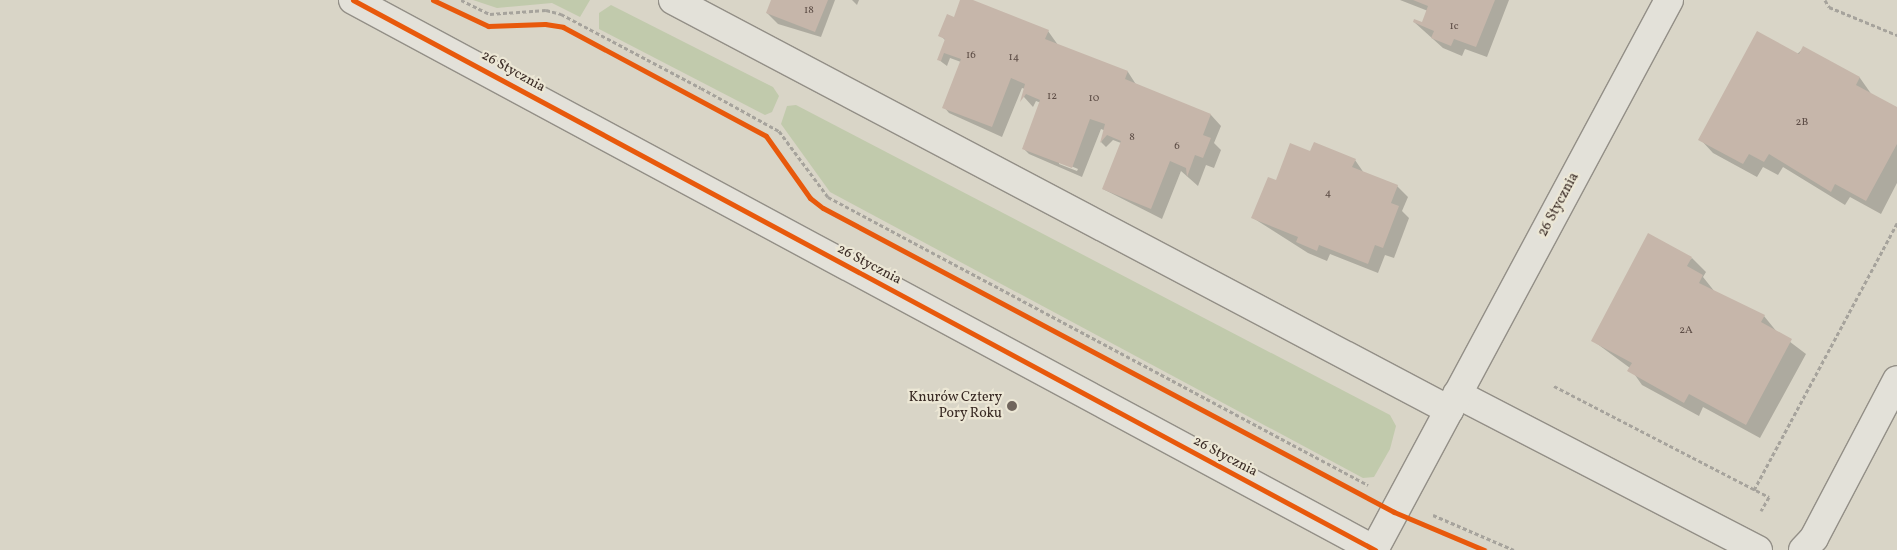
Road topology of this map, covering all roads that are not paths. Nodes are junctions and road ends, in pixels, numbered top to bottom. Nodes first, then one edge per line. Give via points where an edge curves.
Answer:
1 (353, 0) edge
2 (673, 0) edge
3 (1669, 0) edge
4 (1897, 380) edge
5 (1453, 402) junction
6 (1751, 546) edge
7 (1374, 550) edge
8 (1803, 550) edge

1 - 7 street, 26 Stycznia
2 - 5 street
3 - 5 street, 26 Stycznia
4 - 8 street via 1814,538
5 - 6 street
5 - 7 street, 26 Stycznia

